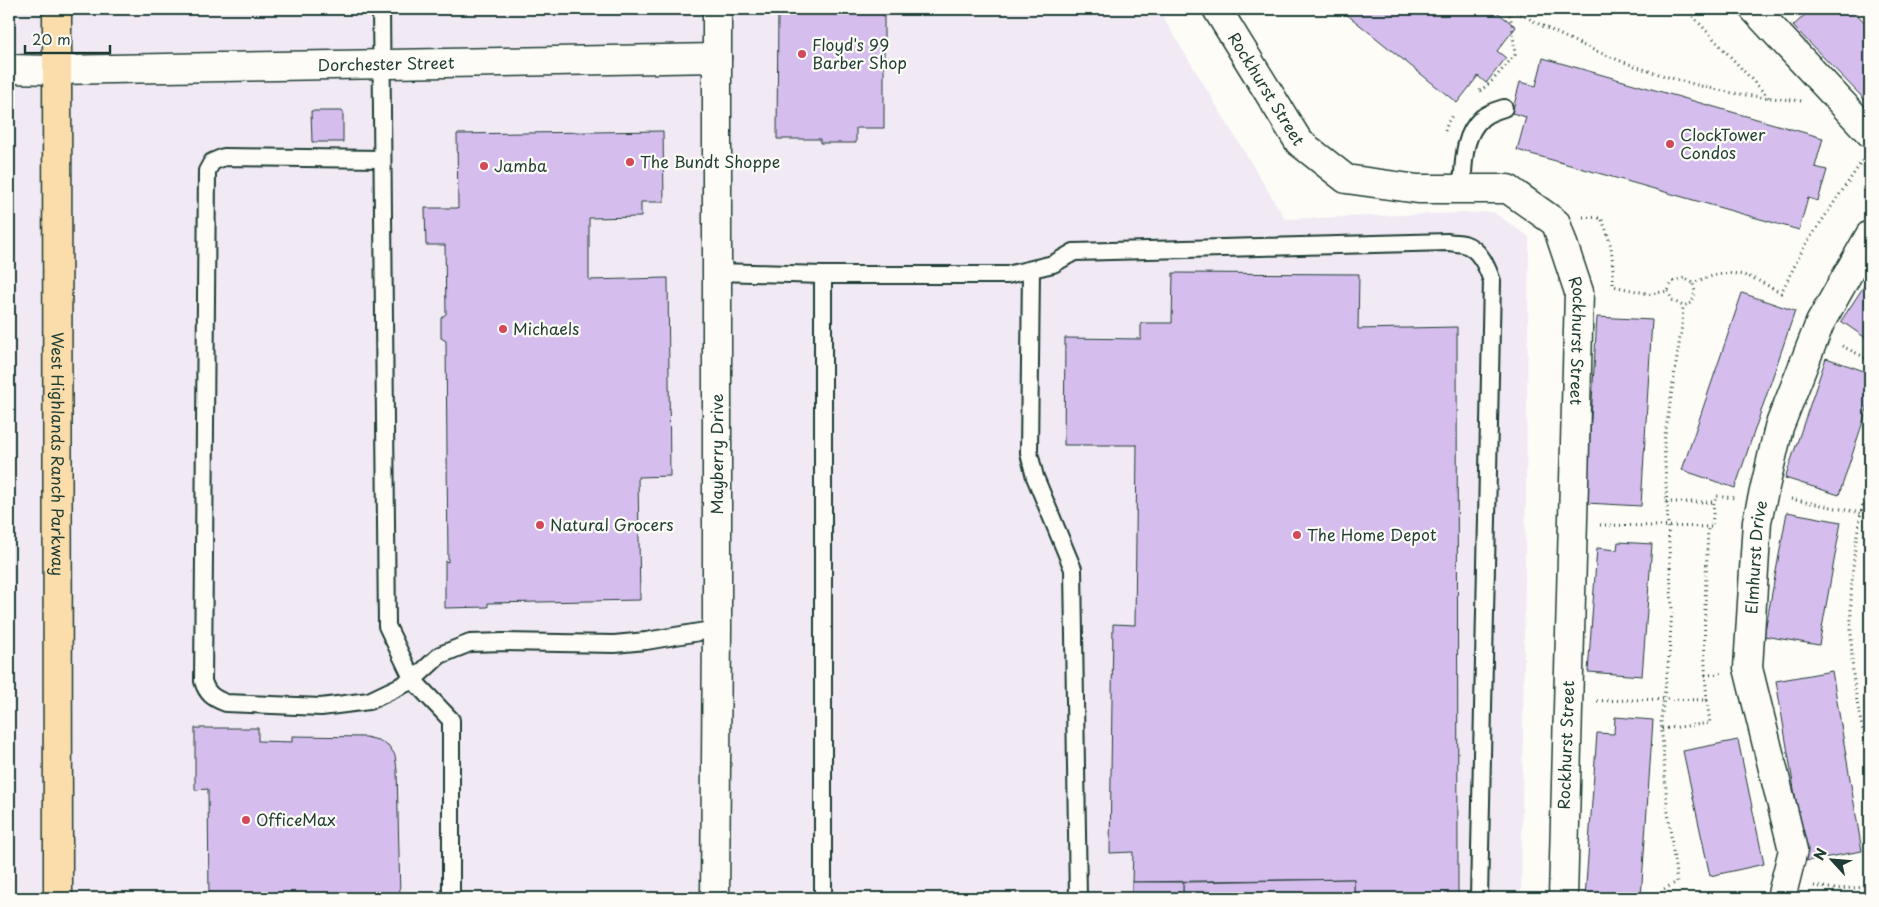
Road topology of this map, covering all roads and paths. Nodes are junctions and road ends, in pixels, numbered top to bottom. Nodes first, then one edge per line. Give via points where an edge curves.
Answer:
1 (57, 9) edge
2 (381, 9) edge
3 (717, 9) edge
4 (1217, 9) edge
5 (1508, 9) edge
6 (1512, 9) edge
7 (1686, 9) edge
8 (1754, 9) edge
9 (717, 58) junction
10 (381, 64) junction
11 (9, 69) edge
12 (56, 70) junction
13 (1476, 95) dead end
14 (1769, 98) junction
15 (1806, 102) dead end
16 (1504, 108) dead end
17 (1456, 111) dead end
18 (1442, 140) dead end
19 (1863, 143) edge
20 (381, 159) junction
21 (1462, 189) junction
22 (1577, 217) dead end
23 (1870, 234) edge
24 (1031, 270) junction
25 (717, 272) junction
26 (823, 275) junction
27 (1693, 283) junction
28 (1668, 291) junction
29 (1683, 306) junction
30 (1870, 471) edge
31 (1763, 498) junction
32 (1666, 502) junction
33 (1714, 502) junction
34 (1861, 513) junction
35 (1572, 524) junction
36 (1669, 526) junction
37 (1708, 527) junction
38 (716, 629) junction
39 (413, 680) junction
40 (1663, 699) junction
41 (1707, 700) junction
42 (1611, 701) dead end
43 (1662, 729) junction
44 (1870, 764) edge
45 (1870, 888) edge
46 (1784, 889) edge
47 (58, 898) edge
48 (451, 898) edge
49 (714, 898) edge
50 (823, 898) edge
51 (1078, 898) edge
52 (1479, 898) edge
53 (1563, 898) edge
54 (1668, 898) edge

1 - 12 main road, West Highlands Ranch Parkway
2 - 10 lane
3 - 9 street, Mayberry Drive
4 - 21 street, Rockhurst Street via 1299,142 1346,179 1418,189
5 - 13 path via 1514,55
6 - 14 path via 1560,36 1635,68 1715,90
7 - 14 path
8 - 19 street
9 - 10 street, Dorchester Street
9 - 25 street, Mayberry Drive
10 - 12 street, Dorchester Street
10 - 20 lane
11 - 12 street, Dorchester Street
12 - 47 main road, West Highlands Ranch Parkway
14 - 15 path
16 - 21 lane via 1483,117 1470,133 1464,153
17 - 18 path
19 - 27 path via 1863,160 1804,247 1781,293 1753,277 1738,273 1708,277
20 - 39 lane via 387,626
20 - 39 lane via 224,157 212,162 207,171 203,681 206,692 226,703 321,707 369,701
21 - 35 street, Rockhurst Street via 1508,189 1556,223 1579,292
22 - 28 path via 1601,218 1613,255 1613,286 1650,294
23 - 31 street, Elmhurst Drive via 1820,323 1779,426
24 - 26 lane via 1007,275
24 - 51 lane via 1029,453 1035,478 1073,569
24 - 52 lane via 1053,264 1074,252 1448,242 1465,244 1487,265 1492,281
25 - 26 lane
25 - 38 street, Mayberry Drive
26 - 50 lane
27 - 28 path via 1684,278 1672,282
27 - 29 path via 1692,302
28 - 29 path via 1672,300
29 - 32 path via 1664,442
30 - 34 path
31 - 33 path via 1717,496
31 - 34 path
31 - 46 street, Elmhurst Drive via 1757,521 1748,668 1793,850
32 - 33 path
32 - 36 path
33 - 37 path via 1712,527
34 - 44 path via 1856,535 1851,624 1859,711
35 - 36 path
35 - 53 street, Rockhurst Street
36 - 37 path
36 - 40 path via 1672,609
37 - 41 path via 1703,655
38 - 39 lane via 614,644 470,643 440,655
38 - 49 street, Mayberry Drive
39 - 48 lane via 451,720
40 - 41 path
40 - 42 path
40 - 43 path
41 - 43 path via 1710,723
43 - 54 path via 1677,882 1664,889
45 - 46 path via 1836,889 1805,885

